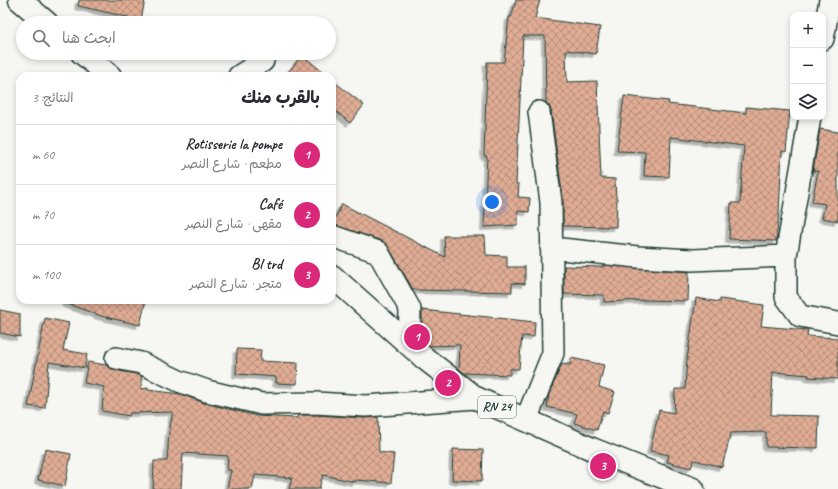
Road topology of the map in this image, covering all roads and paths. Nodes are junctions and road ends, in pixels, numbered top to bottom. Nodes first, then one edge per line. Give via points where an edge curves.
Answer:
1 (20, 0) edge
2 (830, 0) edge
3 (39, 16) edge
4 (826, 23) edge
5 (91, 60) edge
6 (263, 61) dead end
7 (105, 72) edge
8 (245, 72) edge
9 (539, 112) dead end
10 (809, 120) edge
11 (336, 237) edge
12 (551, 248) junction
13 (786, 256) junction
14 (336, 280) edge
15 (838, 323) edge
16 (409, 344) junction
17 (116, 358) dead end
18 (476, 398) junction
19 (526, 420) junction
20 (692, 489) edge

1 - 3 main road
2 - 4 street
5 - 7 main road
6 - 8 street
9 - 12 street via 551,202
10 - 13 street
11 - 16 street via 378,252 410,309
12 - 13 street via 692,260
12 - 19 street via 553,353
13 - 15 street via 786,297 800,316
14 - 16 main road, RN 24
16 - 18 main road, RN 24
17 - 18 street via 142,362 186,384 207,391 262,404 316,403 366,406
18 - 19 main road, RN 24
19 - 20 main road, RN 24

